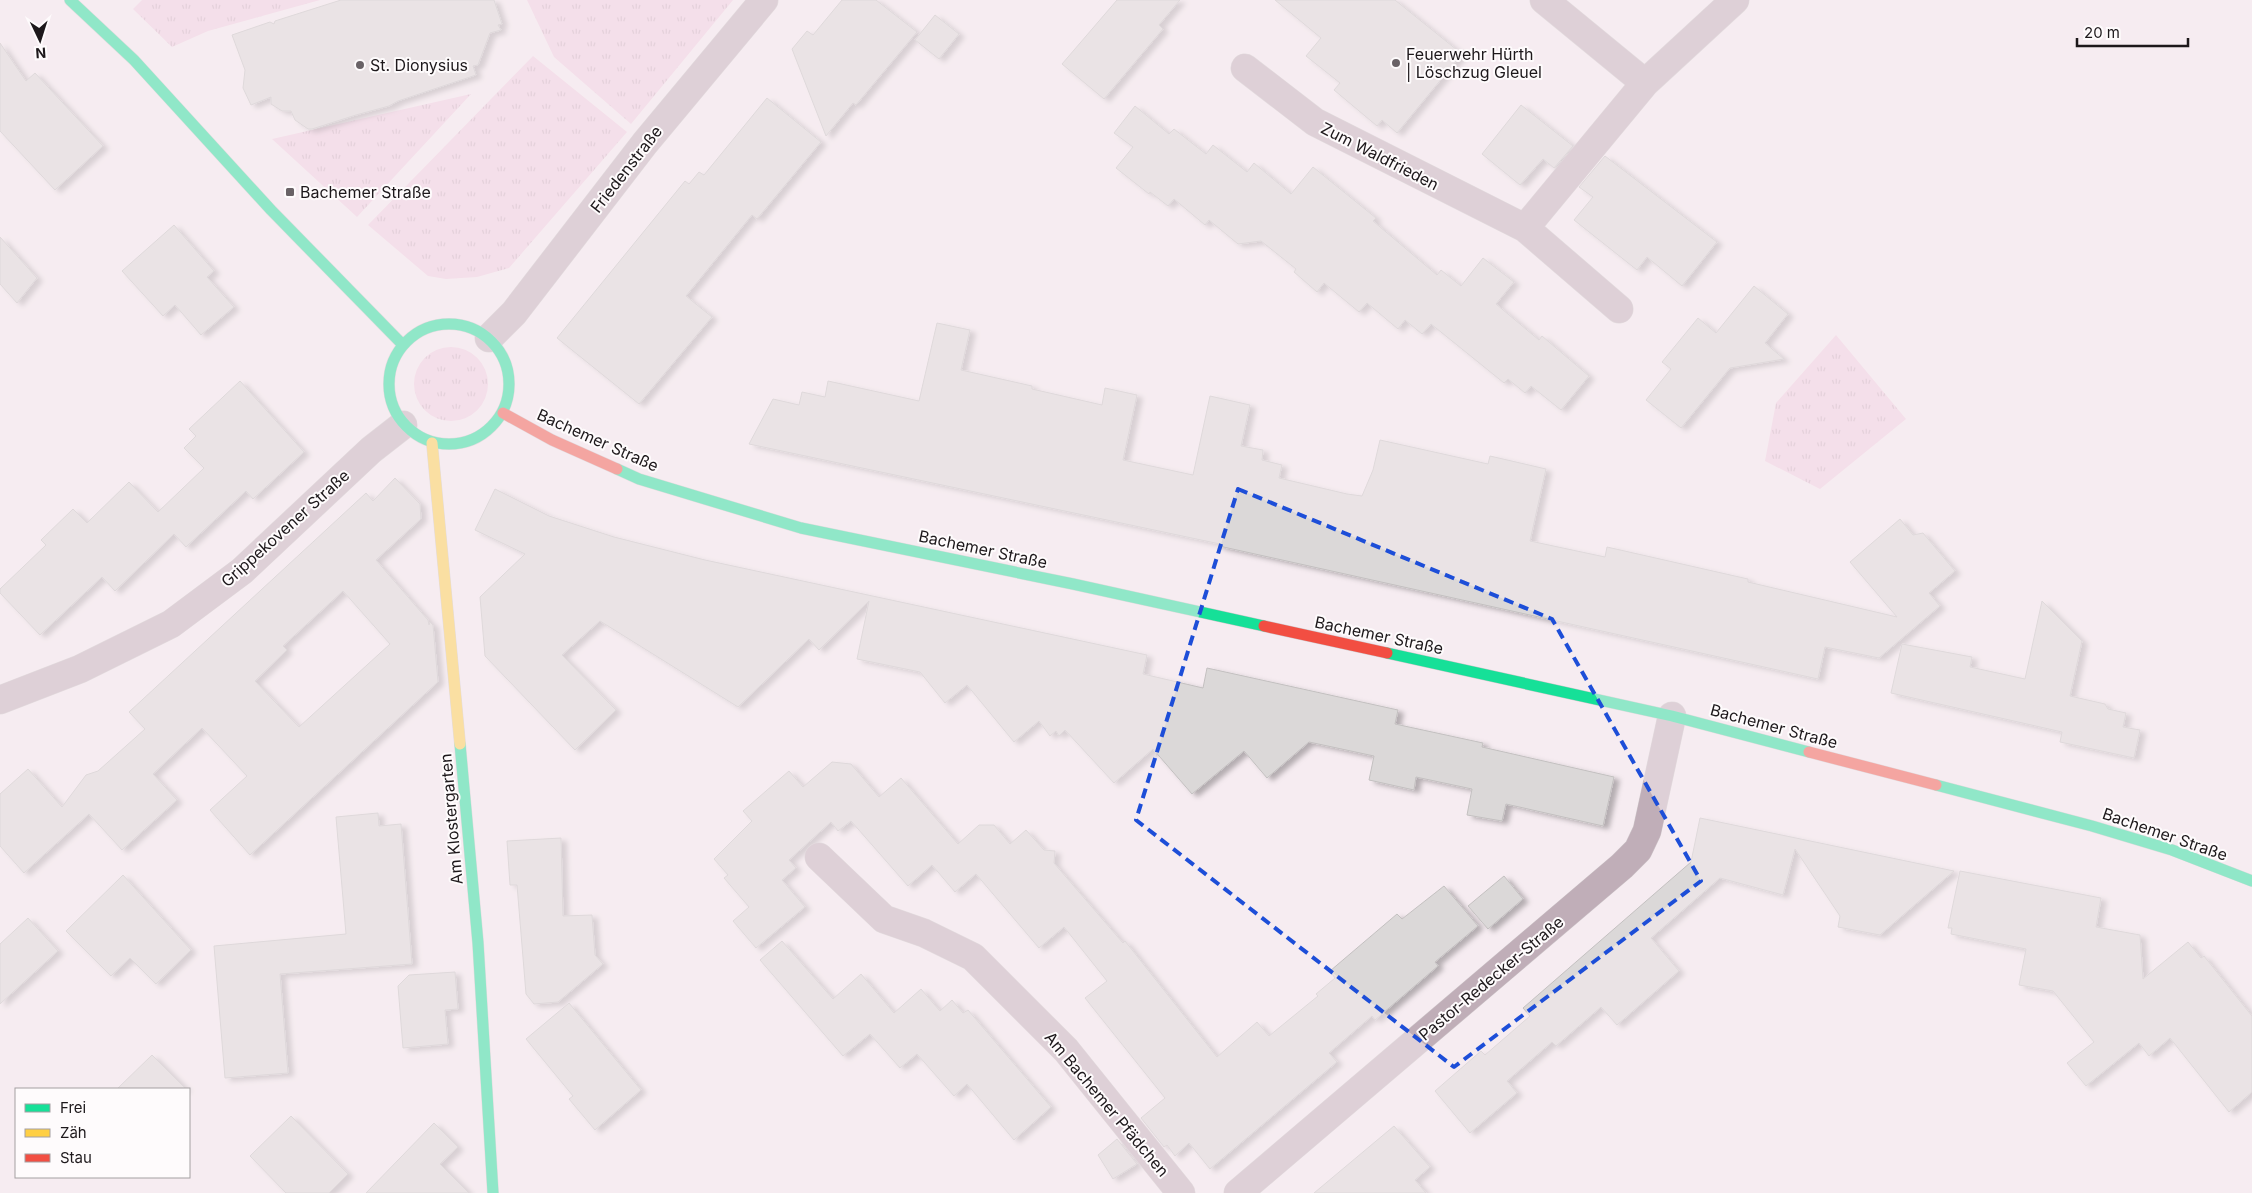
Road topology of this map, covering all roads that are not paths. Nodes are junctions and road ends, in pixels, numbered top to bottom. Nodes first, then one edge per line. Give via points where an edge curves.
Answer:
1 (70, 0) edge
2 (764, 0) edge
3 (1544, 0) edge
4 (1735, 0) edge
5 (1245, 68) dead end
6 (1645, 83) junction
7 (1525, 228) junction
8 (1619, 309) dead end
9 (489, 338) junction
10 (403, 345) junction
11 (503, 414) junction
12 (403, 425) junction
13 (432, 443) junction
14 (0, 700) edge
15 (1672, 716) junction
16 (819, 857) dead end
17 (2252, 881) edge
18 (493, 1193) edge
19 (1182, 1193) edge
20 (1238, 1193) edge

1 - 10 street via 134,60 271,210
2 - 9 street, Friedenstraße via 645,143 514,313
3 - 6 street
4 - 6 street
5 - 7 street, Zum Waldfrieden via 1314,122
6 - 7 street
7 - 8 street, Zum Waldfrieden
9 - 10 street via 471,327 439,324 419,331
9 - 11 street via 504,358 510,378
10 - 12 street via 394,357 388,386 392,407
11 - 13 street via 479,438 454,445
11 - 15 street, Bachemer Straße via 639,479 801,528 1073,584
12 - 13 street
12 - 14 street, Grippekovener Straße via 371,450 242,571 171,624 80,669
13 - 18 street, Am Klostergarten via 478,943
15 - 17 street, Bachemer Straße via 2092,826 2172,850
15 - 20 street, Pastor-Redecker-Straße via 1647,831 1638,850
16 - 19 street, Am Bachemer Pfädchen via 884,919 924,933 973,957 1066,1050

